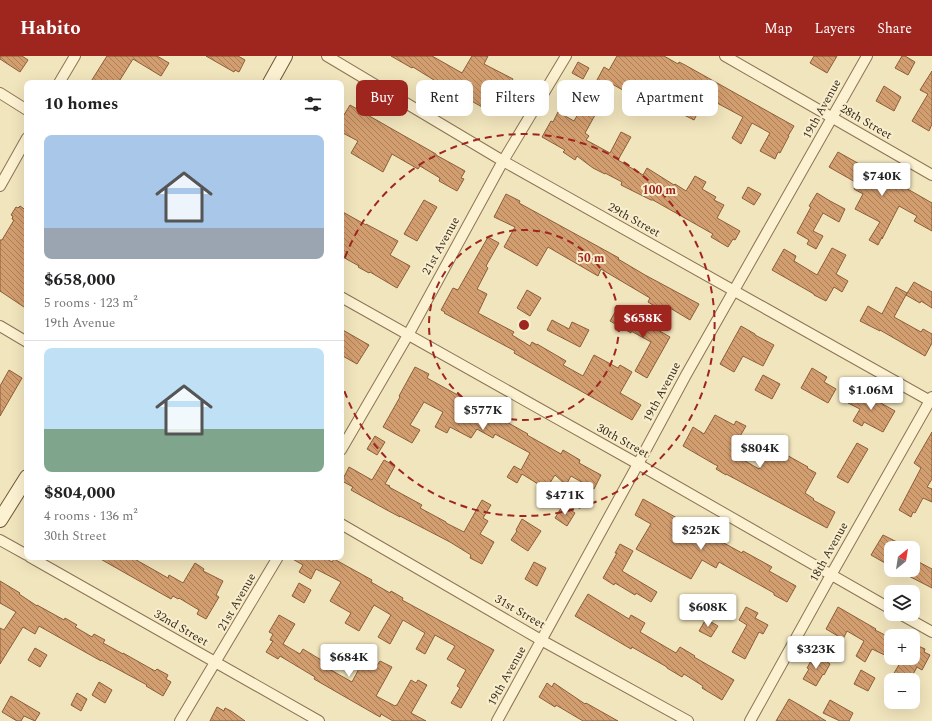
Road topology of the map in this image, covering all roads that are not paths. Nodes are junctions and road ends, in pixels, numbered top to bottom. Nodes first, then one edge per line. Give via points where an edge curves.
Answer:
1 (75, 56) edge
2 (285, 56) edge
3 (327, 56) edge
4 (566, 56) edge
5 (725, 56) edge
6 (867, 56) edge
7 (61, 80) edge
8 (272, 80) edge
9 (0, 93) edge
10 (24, 108) edge
11 (833, 117) junction
12 (24, 143) edge
13 (503, 161) junction
14 (932, 175) edge
15 (0, 186) edge
16 (734, 291) junction
17 (344, 298) edge
18 (0, 326) edge
19 (408, 335) junction
20 (24, 340) edge
21 (931, 400) edge
22 (344, 445) edge
23 (638, 464) junction
24 (24, 482) edge
25 (0, 520) edge
26 (344, 526) edge
27 (0, 540) edge
28 (24, 553) edge
29 (35, 560) edge
30 (276, 560) edge
31 (831, 575) junction
32 (884, 605) edge
33 (912, 621) edge
34 (932, 632) edge
35 (541, 640) junction
36 (216, 662) junction
37 (180, 721) edge
38 (319, 721) edge
39 (497, 721) edge
40 (688, 721) edge
41 (750, 721) edge

1 - 7 street
2 - 8 street
3 - 13 street, 29th Street
4 - 13 street, 21st Avenue
5 - 11 street, 28th Street
6 - 11 street, 19th Avenue
9 - 10 street
11 - 14 street, 28th Street
11 - 16 street, 19th Avenue
12 - 15 street
13 - 16 street, 29th Street
13 - 19 street, 21st Avenue
16 - 21 street, 29th Street
16 - 23 street, 19th Avenue
17 - 19 street, 30th Street
18 - 20 street
19 - 22 street, 21st Avenue
19 - 23 street, 30th Street
21 - 31 street, 18th Avenue
23 - 31 street, 30th Street
23 - 35 street, 19th Avenue
24 - 25 street
26 - 35 street, 31st Street
27 - 28 street
29 - 36 street, 32nd Street
30 - 36 street, 21st Avenue
31 - 32 street, 30th Street
31 - 41 street, 18th Avenue
33 - 34 street
35 - 39 street, 19th Avenue
35 - 40 street, 31st Street
36 - 37 street, 21st Avenue
36 - 38 street, 32nd Street

